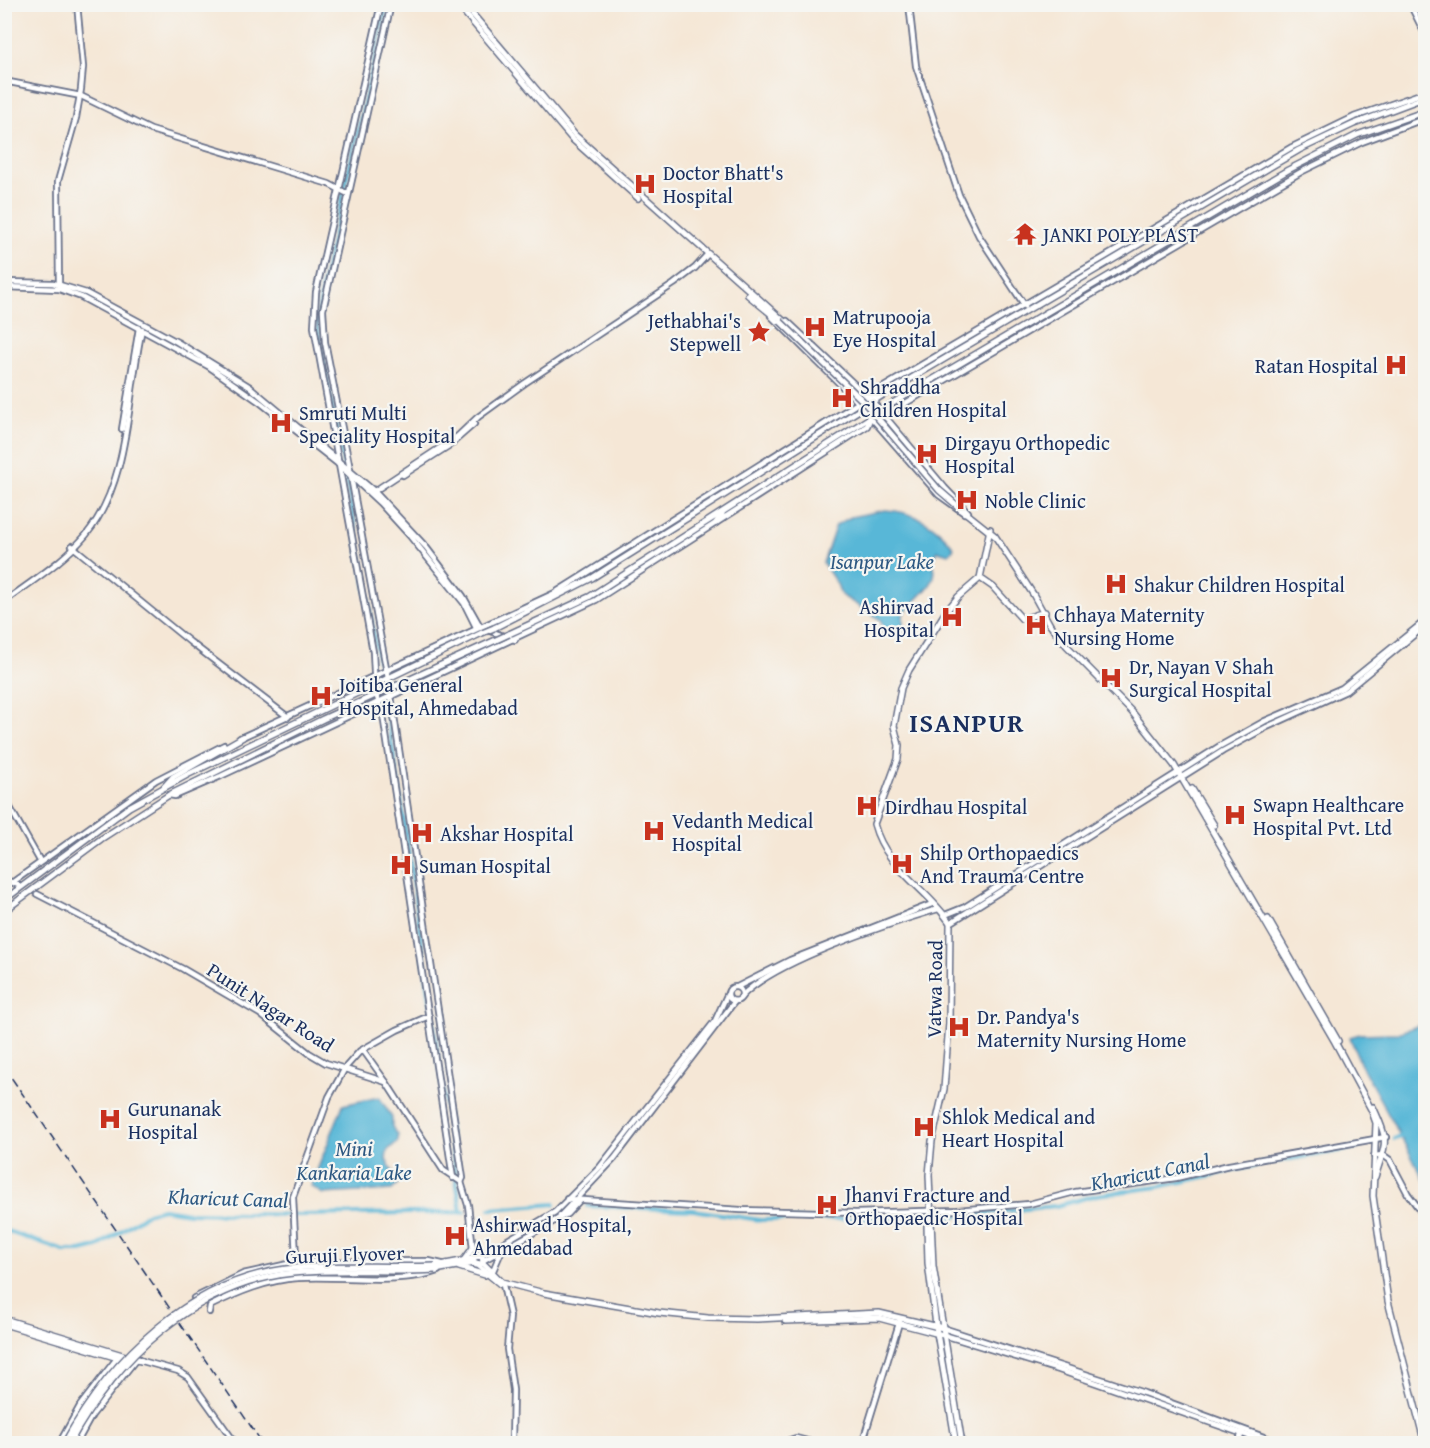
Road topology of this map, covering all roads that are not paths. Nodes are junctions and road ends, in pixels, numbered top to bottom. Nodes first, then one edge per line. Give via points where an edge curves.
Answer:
1 (77, 4) edge
2 (381, 4) edge
3 (391, 4) edge
4 (457, 4) edge
5 (464, 4) edge
6 (909, 4) edge
7 (1410, 4) edge
8 (1425, 36) edge
9 (4, 81) edge
10 (1425, 92) edge
11 (81, 96) junction
12 (1425, 98) edge
13 (1425, 111) edge
14 (1425, 118) edge
15 (1356, 120) junction
16 (1330, 147) junction
17 (1350, 147) junction
18 (1260, 187) junction
19 (340, 190) junction
20 (1265, 193) junction
21 (348, 194) junction
22 (1238, 201) junction
23 (1242, 207) junction
24 (1210, 218) junction
25 (1214, 224) junction
26 (705, 255) junction
27 (4, 282) edge
28 (4, 287) edge
29 (59, 287) junction
30 (317, 292) dead end
31 (325, 294) junction
32 (1069, 302) junction
33 (762, 307) junction
34 (1026, 307) junction
35 (781, 320) junction
36 (141, 326) junction
37 (1005, 340) junction
38 (877, 391) junction
39 (866, 396) junction
40 (872, 401) junction
41 (858, 402) junction
42 (862, 407) junction
43 (882, 414) junction
44 (873, 419) junction
45 (336, 457) junction
46 (337, 463) junction
47 (350, 473) junction
48 (373, 493) junction
49 (752, 497) junction
50 (725, 510) junction
51 (965, 511) junction
52 (716, 523) junction
53 (990, 530) junction
54 (72, 547) junction
55 (980, 578) junction
56 (592, 579) junction
57 (600, 590) junction
58 (4, 601) edge
59 (1044, 613) junction
60 (1425, 620) edge
61 (1425, 626) edge
62 (480, 628) junction
63 (515, 640) junction
64 (387, 674) junction
65 (375, 680) junction
66 (390, 692) junction
67 (378, 698) junction
68 (288, 717) junction
69 (243, 737) junction
70 (1181, 774) junction
71 (164, 788) junction
72 (4, 796) edge
73 (40, 861) junction
74 (4, 879) edge
75 (37, 894) dead end
76 (4, 900) edge
77 (932, 904) junction
78 (938, 909) junction
79 (4, 911) edge
80 (945, 915) junction
81 (950, 923) junction
82 (427, 948) junction
83 (419, 949) junction
84 (737, 987) junction
85 (728, 995) junction
86 (741, 997) junction
87 (735, 1001) junction
88 (429, 1016) junction
89 (363, 1050) junction
90 (345, 1068) junction
91 (386, 1082) junction
92 (1375, 1137) junction
93 (1386, 1137) junction
94 (1383, 1155) junction
95 (1374, 1156) junction
96 (453, 1178) junction
97 (461, 1182) junction
98 (567, 1199) junction
99 (577, 1200) junction
100 (930, 1211) junction
101 (551, 1215) junction
102 (560, 1216) junction
103 (1425, 1218) edge
104 (473, 1246) junction
105 (502, 1250) junction
106 (478, 1259) junction
107 (297, 1262) junction
108 (461, 1264) junction
109 (446, 1266) junction
110 (435, 1268) junction
111 (492, 1276) junction
112 (297, 1278) junction
113 (503, 1285) junction
114 (194, 1298) dead end
115 (209, 1312) dead end
116 (4, 1319) edge
117 (900, 1320) junction
118 (4, 1324) edge
119 (940, 1327) junction
120 (940, 1334) junction
121 (943, 1350) junction
122 (120, 1356) junction
123 (138, 1360) junction
124 (1244, 1428) junction
125 (1241, 1434) junction
126 (1425, 1434) edge
127 (59, 1443) edge
128 (64, 1443) edge
129 (69, 1443) edge
130 (76, 1443) edge
131 (236, 1443) edge
132 (512, 1443) edge
133 (778, 1443) edge
134 (819, 1443) edge
135 (862, 1443) edge
136 (956, 1443) edge
137 (962, 1443) edge
138 (1238, 1443) edge
139 (1272, 1443) edge
140 (1283, 1443) edge
141 (1425, 1443) edge

1 - 11 street via 83,67
2 - 19 street
3 - 21 street
4 - 26 main road via 572,139
5 - 26 main road via 575,135
6 - 34 street via 915,66 959,195 979,236
7 - 8 street
9 - 11 street
10 - 15 street
11 - 19 street via 151,130 329,183
11 - 29 street via 58,181
12 - 15 main road
13 - 16 main road
14 - 17 street
15 - 34 main road via 1315,139
16 - 17 street
16 - 18 main road
17 - 20 street
18 - 20 street
18 - 22 main road
19 - 21 street
19 - 45 street via 316,292 314,318
20 - 23 street
21 - 31 street
22 - 23 street
22 - 24 main road
23 - 25 street
24 - 25 street
24 - 32 main road
25 - 32 street
26 - 33 main road
26 - 35 main road
26 - 48 street via 691,271
27 - 29 street
28 - 29 street
29 - 36 street
30 - 31 street
31 - 47 street via 323,326
32 - 37 main road
33 - 35 main road
33 - 41 street
34 - 38 street
34 - 40 main road
35 - 39 street via 796,327
35 - 51 main road, bridge via 863,401 939,490
35 - 51 main road, bridge via 865,399 941,489
36 - 45 street via 250,387
36 - 46 street via 248,393
36 - 54 street via 113,475 94,517
37 - 43 main road
37 - 43 street
38 - 39 street
38 - 40 street
39 - 40 street
39 - 41 street
40 - 42 main road
40 - 43 street
41 - 42 street
41 - 62 street via 555,593
42 - 44 street
42 - 56 main road
43 - 44 main road
43 - 51 street
44 - 49 main road
44 - 49 street
44 - 51 street via 939,495
45 - 46 street
45 - 47 street
46 - 47 street
46 - 65 street
47 - 48 street
47 - 64 street
48 - 62 street via 441,573
49 - 50 main road
49 - 52 street
50 - 52 main road
50 - 57 main road
51 - 53 main road
52 - 63 street via 596,600
53 - 55 main road
53 - 59 main road
54 - 58 street
54 - 68 street
55 - 59 main road via 1022,619
55 - 77 main road, Vatwa Road via 945,613 901,688 894,726 898,759 874,824 900,871
56 - 57 main road
56 - 62 main road, bridge via 494,628
57 - 66 main road, bridge
59 - 70 main road via 1067,646 1147,729
60 - 70 street via 1342,688 1265,721
61 - 70 street via 1346,691 1267,727
62 - 63 street
62 - 64 main road
63 - 66 street
64 - 65 main road
64 - 66 street
65 - 67 street
65 - 68 street
65 - 71 main road
66 - 67 main road
66 - 82 street
67 - 79 main road via 323,719 169,795 101,839
67 - 83 street
68 - 69 street
69 - 71 main road via 173,777
69 - 73 street via 156,780
70 - 80 street via 965,907
70 - 81 street
70 - 92 main road via 1361,1091 1376,1123
70 - 93 main road via 1338,1040
71 - 76 main road via 129,807
72 - 73 street
73 - 74 street via 16,884
75 - 90 street, Punit Nagar Road via 176,965 260,1014 309,1053
77 - 78 main road, Vatwa Road
77 - 84 street via 790,960
78 - 80 main road, Vatwa Road
78 - 86 street via 792,963 761,979
80 - 81 main road, Vatwa Road
81 - 100 main road, Vatwa Road via 949,1023 944,1089 932,1141
82 - 83 street
82 - 97 street
83 - 88 street
84 - 85 street via 729,989
84 - 86 street
85 - 87 street
85 - 98 street via 715,1021 646,1111 606,1161
86 - 87 street
87 - 99 street via 614,1159
88 - 89 street
88 - 96 street
89 - 90 street
89 - 91 street
90 - 91 street, Punit Nagar Road
90 - 107 street via 329,1097 293,1197
91 - 96 street via 442,1170
92 - 93 street
92 - 95 main road
92 - 100 street via 1029,1204
93 - 94 main road
94 - 95 street
94 - 103 street via 1390,1160
94 - 126 main road via 1375,1178 1384,1261 1390,1300
95 - 141 main road via 1373,1196 1388,1301
96 - 97 street
97 - 104 street
98 - 99 street
98 - 101 street
99 - 100 street via 741,1210
99 - 102 street
100 - 119 main road, Vatwa Road
101 - 102 street
101 - 106 street
102 - 105 street
104 - 106 street
104 - 108 main road
105 - 106 street
105 - 111 street
106 - 108 main road, Guruji Flyover
106 - 111 main road
107 - 109 street via 429,1261
107 - 112 street
107 - 114 street via 243,1274
108 - 109 main road, Guruji Flyover
108 - 111 main road
109 - 110 main road, Guruji Flyover
109 - 112 street via 412,1276
110 - 128 main road, Guruji Flyover, bridge via 293,1269 241,1280 217,1291 141,1340 84,1409
110 - 129 main road, Guruji Flyover, bridge via 293,1273 242,1285 219,1295 144,1343 88,1412
111 - 113 main road
111 - 117 main road via 544,1293 708,1318 879,1313
112 - 115 street via 246,1289 210,1306
113 - 117 main road via 615,1308 708,1321
113 - 132 street via 510,1316 507,1349 513,1390
116 - 122 main road
117 - 119 main road
117 - 120 main road
117 - 135 street
118 - 122 main road
119 - 120 main road, Vatwa Road
119 - 124 street
120 - 121 main road, Vatwa Road
120 - 125 street via 1068,1373
121 - 136 main road, Vatwa Road
121 - 137 main road, Vatwa Road
122 - 123 main road
122 - 127 street via 80,1406
123 - 130 street via 92,1415
123 - 131 street via 188,1377
124 - 125 street
124 - 140 street
125 - 138 street
125 - 139 street
133 - 134 street via 796,1438

